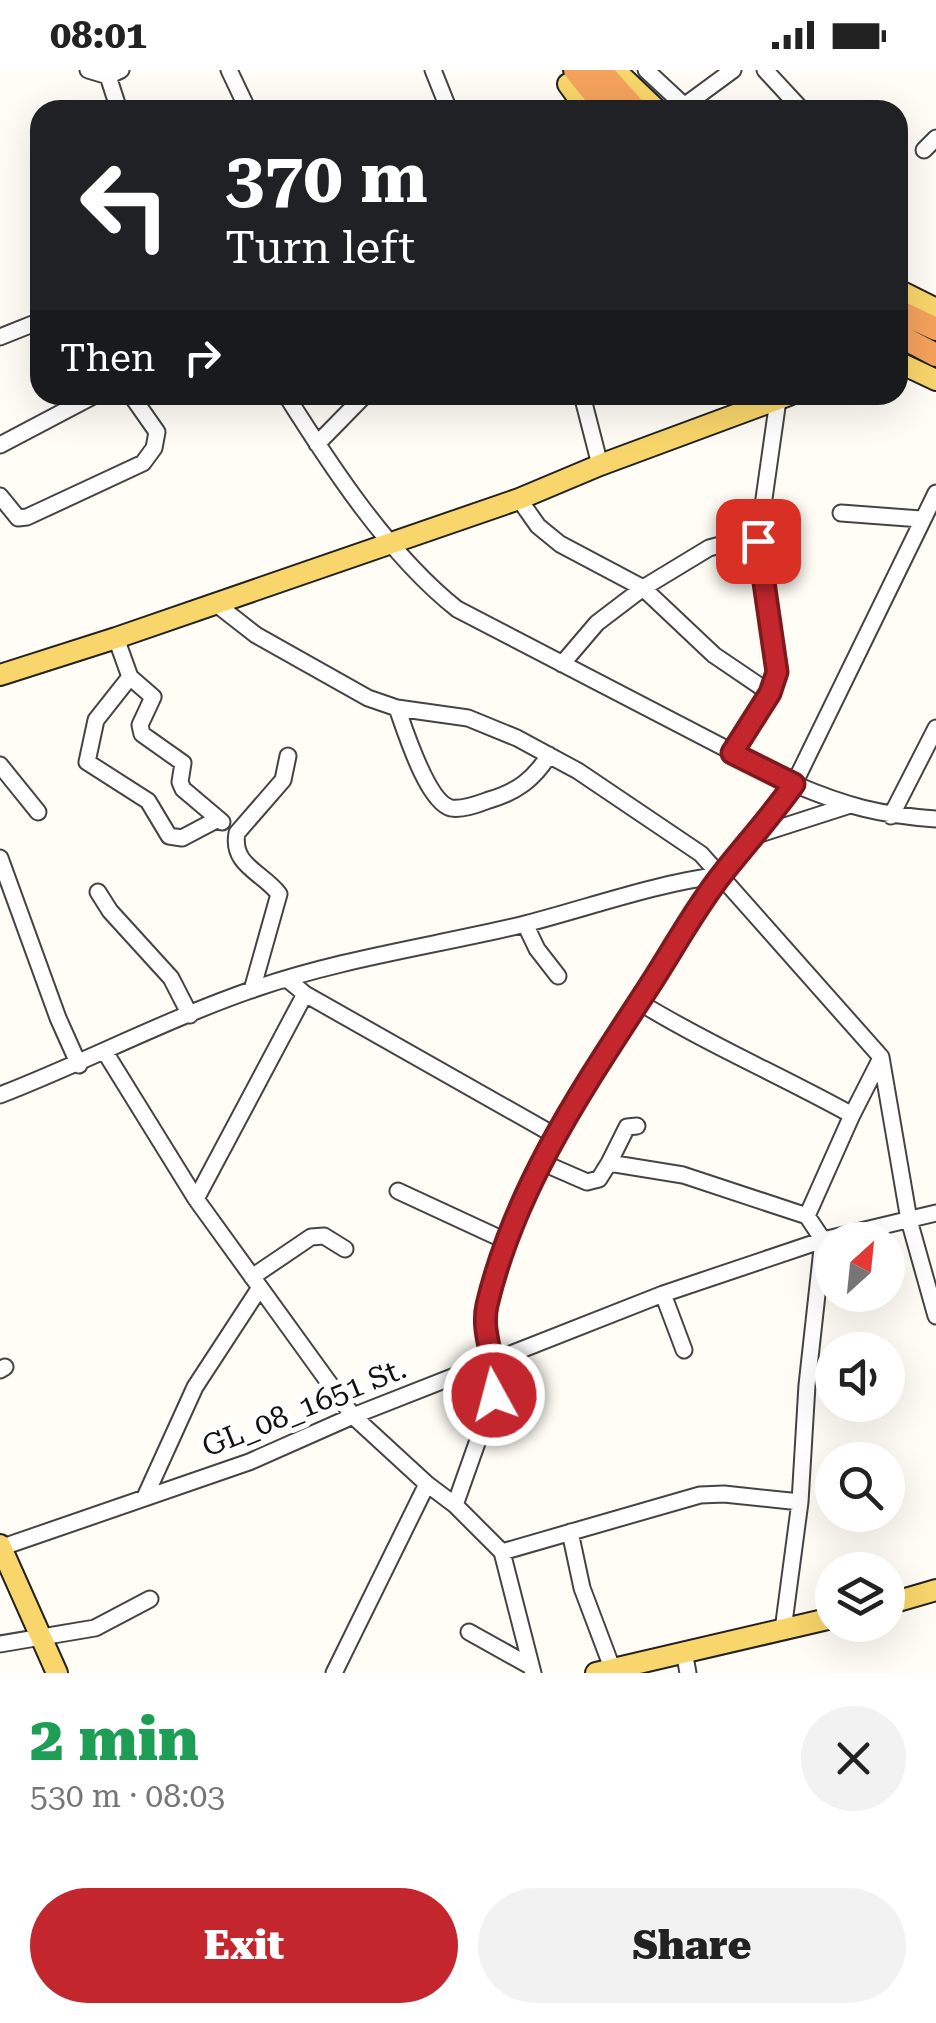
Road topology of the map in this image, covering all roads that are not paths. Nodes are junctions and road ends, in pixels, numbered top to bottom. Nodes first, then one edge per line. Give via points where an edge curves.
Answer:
1 (88, 70) edge
2 (228, 70) edge
3 (433, 70) edge
4 (600, 70) edge
5 (615, 70) edge
6 (646, 70) edge
7 (733, 70) edge
8 (764, 70) edge
9 (115, 73) edge
10 (565, 74) edge
11 (118, 100) edge
12 (243, 100) edge
13 (445, 100) edge
14 (580, 100) edge
15 (595, 100) edge
16 (627, 100) edge
17 (646, 100) edge
18 (678, 100) edge
19 (697, 100) edge
20 (792, 100) edge
21 (908, 289) edge
22 (908, 295) edge
23 (932, 307) edge
24 (908, 316) edge
25 (30, 325) edge
26 (936, 329) edge
27 (0, 336) edge
28 (908, 340) edge
29 (936, 355) edge
30 (908, 367) edge
31 (936, 380) edge
32 (76, 405) edge
33 (138, 405) edge
34 (292, 405) edge
35 (355, 405) edge
36 (585, 405) edge
37 (765, 405) edge
38 (783, 405) edge
39 (317, 444) junction
40 (0, 445) edge
41 (600, 465) junction
42 (936, 493) edge
43 (0, 496) edge
44 (520, 499) junction
45 (841, 512) dead end
46 (921, 519) junction
47 (758, 541) junction
48 (392, 543) junction
49 (643, 588) junction
50 (216, 603) junction
51 (116, 638) junction
52 (562, 664) junction
53 (0, 675) edge
54 (130, 676) junction
55 (770, 693) junction
56 (398, 708) junction
57 (936, 728) edge
58 (732, 753) junction
59 (549, 755) junction
60 (288, 756) dead end
61 (0, 764) edge
62 (794, 784) junction
63 (848, 806) junction
64 (38, 812) dead end
65 (890, 816) junction
66 (218, 818) junction
67 (936, 819) edge
68 (237, 834) junction
69 (757, 836) junction
70 (1, 862) edge
71 (721, 875) junction
72 (98, 892) dead end
73 (525, 924) junction
74 (558, 976) dead end
75 (287, 979) junction
76 (252, 990) junction
77 (305, 994) junction
78 (639, 1002) junction
79 (190, 1014) junction
80 (104, 1052) junction
81 (881, 1057) junction
82 (79, 1065) junction
83 (0, 1095) edge
84 (852, 1115) junction
85 (637, 1126) dead end
86 (554, 1135) junction
87 (541, 1162) junction
88 (609, 1163) junction
89 (398, 1191) dead end
90 (196, 1199) junction
91 (936, 1213) edge
92 (807, 1216) junction
93 (909, 1220) junction
94 (900, 1222) edge
95 (815, 1228) edge
96 (506, 1240) junction
97 (815, 1243) edge
98 (345, 1249) dead end
99 (256, 1283) junction
100 (664, 1294) junction
101 (815, 1312) edge
102 (936, 1316) edge
103 (684, 1350) dead end
104 (493, 1362) junction
105 (353, 1416) junction
106 (427, 1484) junction
107 (145, 1497) junction
108 (800, 1502) junction
109 (455, 1505) junction
110 (570, 1532) junction
111 (0, 1547) edge
112 (502, 1552) junction
113 (936, 1590) edge
114 (150, 1598) dead end
115 (905, 1599) edge
116 (815, 1622) edge
117 (783, 1630) junction
118 (469, 1632) dead end
119 (40, 1638) junction
120 (0, 1644) edge
121 (684, 1651) junction
122 (532, 1669) edge
123 (607, 1671) edge
124 (56, 1673) edge
125 (334, 1673) edge
126 (688, 1673) edge

1 - 9 street
2 - 12 street
3 - 13 street
4 - 16 highway
5 - 17 main road
6 - 18 street
7 - 19 street
8 - 20 street
9 - 11 street
10 - 14 main road
10 - 15 highway
21 - 23 street
22 - 23 main road
24 - 26 highway
25 - 27 street
28 - 29 highway
30 - 31 main road
32 - 40 street
33 - 43 street via 157,432 143,463 27,517 18,518
34 - 39 street
35 - 39 street
36 - 41 street
37 - 41 main road
38 - 47 street
39 - 48 street
41 - 44 main road
42 - 46 street
44 - 48 main road
44 - 49 street via 560,544
45 - 46 street
46 - 62 street
47 - 49 street via 710,548
47 - 55 street via 777,661
48 - 50 main road
48 - 52 street via 457,608
49 - 52 street via 597,623
49 - 55 street via 714,654
50 - 51 main road
50 - 56 street via 316,671
51 - 53 main road
51 - 54 street
52 - 58 street
54 - 66 street via 153,697 142,734 179,759 180,786
54 - 66 street via 96,720 88,762 148,801 169,836 182,838
55 - 58 street
56 - 59 street via 468,718
56 - 59 street via 430,789 451,808 525,785
57 - 65 street
58 - 62 street
59 - 71 street via 701,854
60 - 68 street via 284,780
61 - 64 street
62 - 63 street
62 - 69 street
63 - 65 street
63 - 69 street
65 - 67 street
66 - 68 street
68 - 76 street via 239,857 279,894
69 - 71 street
70 - 82 street
71 - 73 street
71 - 78 street
71 - 81 street
72 - 79 street via 171,978
73 - 74 street
73 - 75 street
75 - 76 street
75 - 77 street
76 - 79 street
77 - 86 street
77 - 90 street
78 - 84 street
78 - 86 street
79 - 80 street
80 - 82 street
80 - 90 street
81 - 84 street
81 - 93 street
82 - 83 street
84 - 92 street
85 - 88 street via 627,1127
86 - 87 street
87 - 88 street via 594,1183
87 - 96 street
88 - 92 street via 683,1175
89 - 96 street
90 - 99 street
91 - 93 street, GL_08_1651 St.
92 - 95 street
93 - 94 street, GL_08_1651 St.
93 - 102 street
96 - 104 street via 486,1309
97 - 100 street, GL_08_1651 St.
98 - 99 street via 324,1236 311,1237
99 - 105 street
99 - 107 street via 195,1387
100 - 103 street
100 - 104 street, GL_08_1651 St.
101 - 108 street
104 - 105 street, GL_08_1651 St.
104 - 109 street via 494,1395
105 - 106 street
105 - 107 street, GL_08_1651 St. via 249,1462
106 - 109 street
106 - 125 street
107 - 111 street, GL_08_1651 St.
108 - 110 street via 700,1494
108 - 117 street
109 - 112 street
110 - 112 street
110 - 123 street
111 - 119 main road
112 - 122 street
113 - 115 main road
114 - 119 street via 95,1628
116 - 117 main road
117 - 121 main road
118 - 122 street
119 - 120 street
119 - 124 main road
121 - 123 main road
121 - 126 street

